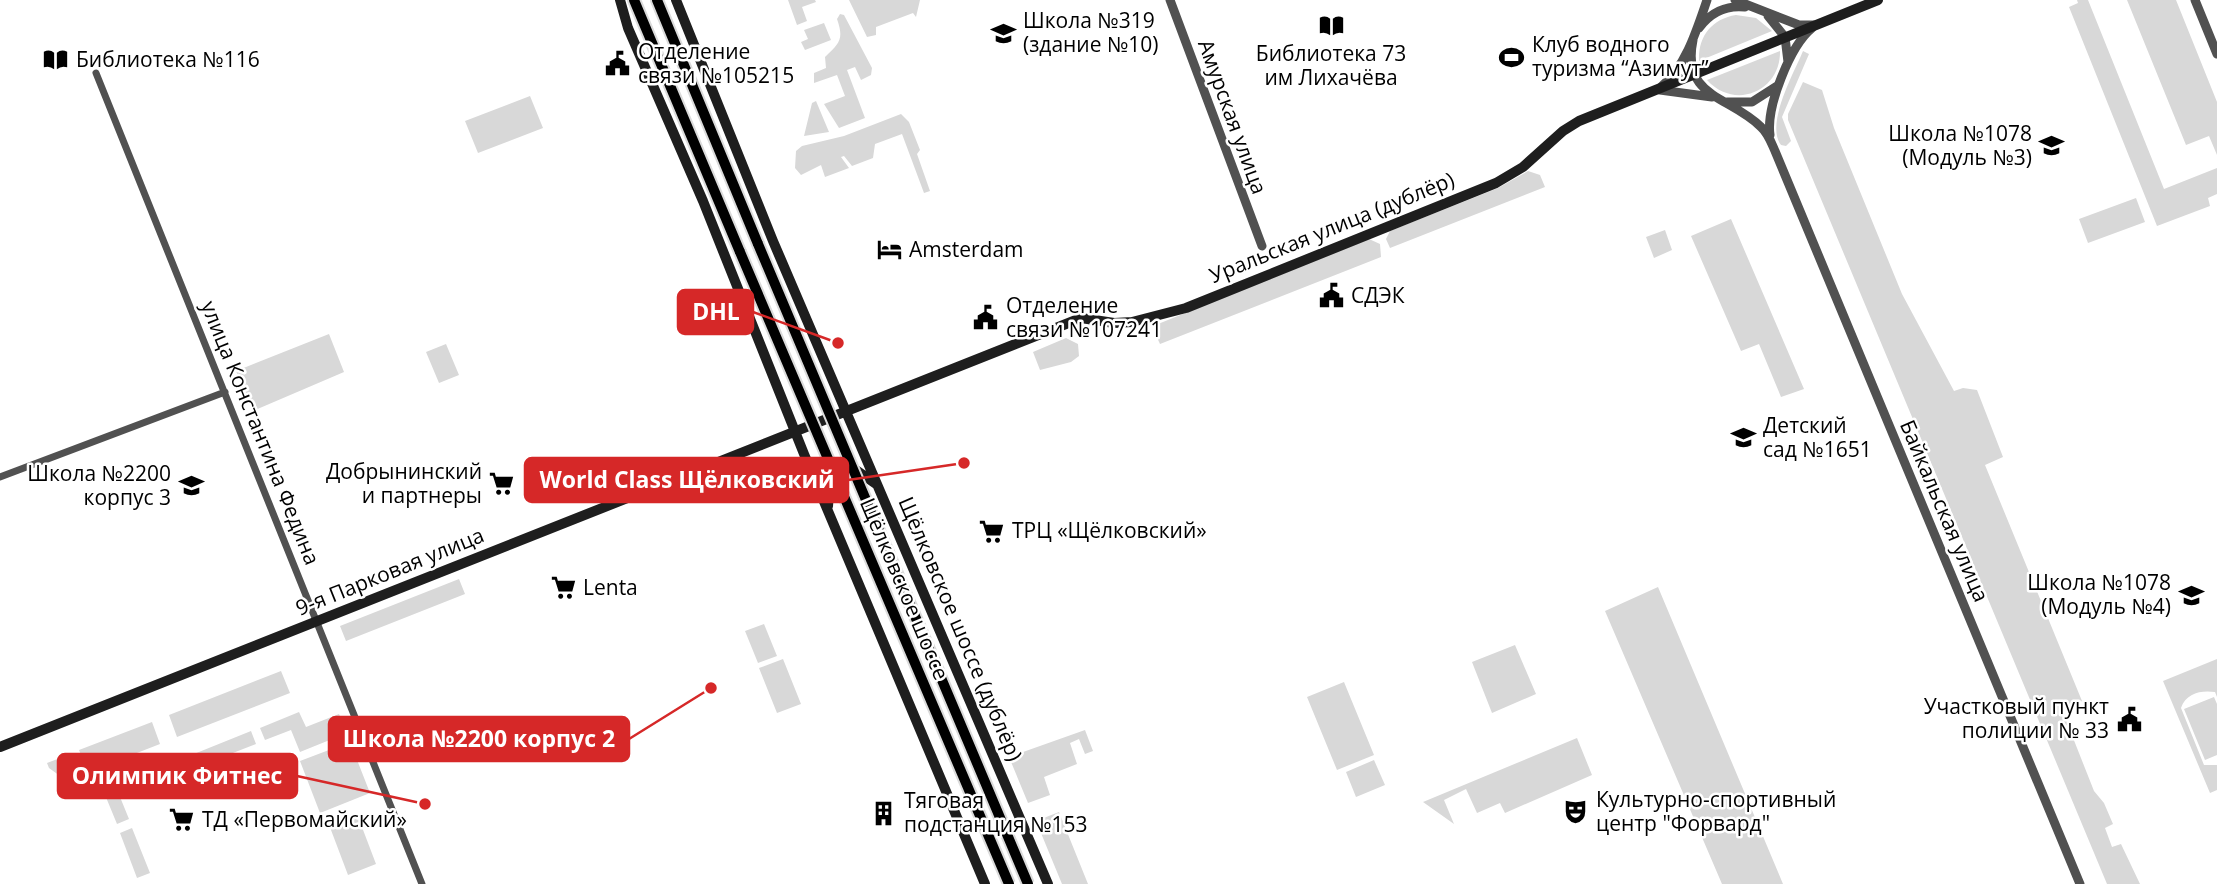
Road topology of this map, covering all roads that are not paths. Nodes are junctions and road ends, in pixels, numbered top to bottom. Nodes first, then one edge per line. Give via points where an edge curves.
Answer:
1 (618, 0) edge
2 (634, 0) edge
3 (657, 0) edge
4 (676, 0) edge
5 (1170, 0) edge
6 (1707, 0) edge
7 (1735, 0) edge
8 (1878, 0) edge
9 (2195, 0) edge
10 (1754, 9) junction
11 (1815, 25) junction
12 (1694, 36) junction
13 (1785, 37) junction
14 (2217, 54) edge
15 (96, 74) dead end
16 (1694, 75) junction
17 (1782, 79) junction
18 (1651, 92) junction
19 (1716, 98) junction
20 (1775, 150) junction
21 (1262, 246) dead end
22 (1081, 318) joint
23 (225, 392) junction
24 (847, 412) junction
25 (795, 432) junction
26 (0, 477) edge
27 (877, 486) junction
28 (827, 510) junction
29 (317, 622) junction
30 (0, 747) edge
31 (422, 884) edge
32 (985, 884) edge
33 (1009, 884) edge
34 (1028, 884) edge
35 (1048, 884) edge
36 (2080, 884) edge

1 - 25 main road
2 - 33 main road, Щёлковское шоссе, bridge
3 - 34 main road, Щёлковское шоссе, bridge
4 - 24 main road, Щёлковское шоссе (дублёр)
5 - 21 street, Амурская улица
6 - 12 street
7 - 10 street
8 - 11 main road, Уральская улица (дублёр)
9 - 14 street
10 - 11 street via 1799,25
10 - 12 street via 1724,9 1703,23
10 - 13 street via 1778,25
11 - 13 main road, Уральская улица (дублёр)
11 - 17 street via 1803,36
12 - 16 street
12 - 18 street via 1670,78
13 - 16 main road, Уральская улица (дублёр)
13 - 17 street via 1788,63
15 - 23 street, улица Константина Федина
16 - 18 main road, Уральская улица (дублёр)
16 - 19 street
17 - 19 street via 1752,103
17 - 20 street via 1769,118
18 - 19 street
18 - 22 main road, Уральская улица (дублёр) via 1579,121 1530,163 1496,183 1199,303 1132,322
19 - 20 street via 1763,129
20 - 36 street, Байкальская улица
22 - 24 main road, 9-я Парковая улица
23 - 26 street
23 - 29 street, улица Константина Федина
24 - 25 main road, 9-я Парковая улица
24 - 27 main road, Щёлковское шоссе (дублёр)
25 - 28 main road
25 - 29 main road, 9-я Парковая улица
27 - 28 main road via 856,470 839,474 830,481
27 - 35 main road, Щёлковское шоссе (дублёр)
28 - 32 main road
29 - 30 main road, 9-я Парковая улица
29 - 31 street, улица Константина Федина

